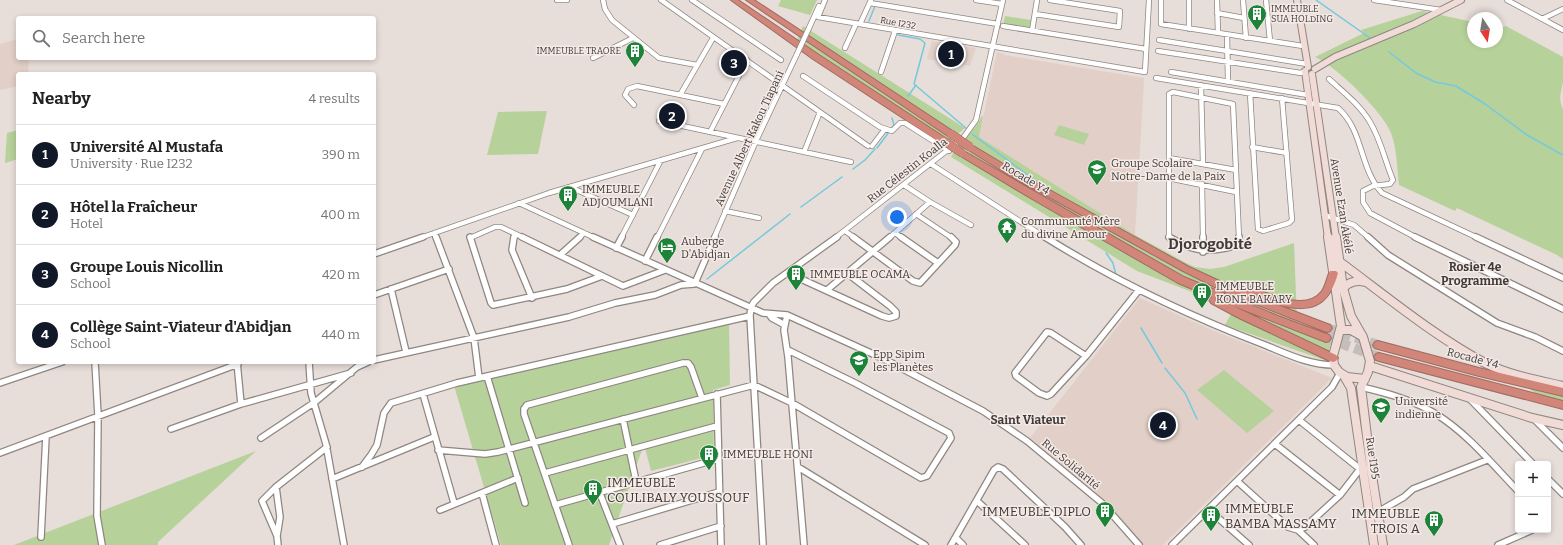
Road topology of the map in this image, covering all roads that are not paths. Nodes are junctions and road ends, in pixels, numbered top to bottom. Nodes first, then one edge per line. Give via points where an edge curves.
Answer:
1 (557, 0) edge
2 (567, 0) edge
3 (603, 0) edge
4 (661, 0) edge
5 (692, 0) edge
6 (734, 0) edge
7 (749, 0) edge
8 (822, 0) edge
9 (825, 0) edge
10 (976, 0) edge
11 (1037, 0) edge
12 (1050, 0) edge
13 (1149, 0) edge
14 (1161, 0) edge
15 (1189, 0) edge
16 (1217, 0) edge
17 (1243, 0) edge
18 (1266, 0) edge
19 (1297, 0) edge
20 (1374, 0) edge
21 (1461, 0) edge
22 (1509, 0) edge
23 (870, 1) edge
24 (1003, 2) edge
25 (1563, 8) edge
26 (1441, 10) junction
27 (1036, 14) junction
28 (1217, 14) junction
29 (1244, 18) junction
30 (1542, 19) junction
31 (858, 24) junction
32 (998, 24) junction
33 (1003, 26) dead end
34 (1189, 29) junction
35 (1563, 30) edge
36 (895, 31) junction
37 (1032, 31) junction
38 (1218, 33) junction
39 (1227, 35) junction
40 (634, 38) junction
41 (713, 38) junction
42 (1246, 38) junction
43 (1159, 40) dead end
44 (1270, 41) junction
45 (1303, 46) junction
46 (993, 47) junction
47 (845, 48) dead end
48 (1146, 49) junction
49 (1158, 51) dead end
50 (1227, 51) junction
51 (593, 58) dead end
52 (747, 60) junction
53 (781, 60) dead end
54 (1228, 62) junction
55 (697, 65) junction
56 (1309, 69) junction
57 (881, 72) dead end
58 (1171, 72) dead end
59 (804, 76) dead end
60 (1156, 78) dead end
61 (1329, 79) dead end
62 (1228, 82) junction
63 (783, 85) junction
64 (1201, 85) junction
65 (1250, 93) junction
66 (680, 95) junction
67 (1308, 95) junction
68 (1202, 97) junction
69 (1282, 98) junction
70 (1312, 103) junction
71 (724, 104) junction
72 (634, 105) dead end
73 (820, 112) junction
74 (659, 121) dead end
75 (885, 129) junction
76 (710, 132) junction
77 (737, 138) junction
78 (756, 141) junction
79 (1252, 147) junction
80 (702, 149) junction
81 (949, 151) junction
82 (804, 152) junction
83 (1287, 153) junction
84 (1169, 158) junction
85 (661, 160) junction
86 (851, 162) dead end
87 (931, 164) junction
88 (1203, 164) junction
89 (1236, 170) junction
90 (1168, 178) junction
91 (1202, 184) junction
92 (904, 185) junction
93 (1373, 186) junction
94 (570, 187) junction
95 (1236, 192) junction
96 (930, 202) junction
97 (519, 203) junction
98 (725, 211) junction
99 (916, 214) junction
100 (1324, 214) junction
101 (633, 215) junction
102 (1332, 216) junction
103 (759, 218) dead end
104 (971, 225) dead end
105 (845, 231) junction
106 (434, 233) junction
107 (584, 233) junction
108 (895, 233) junction
109 (515, 235) junction
110 (616, 248) junction
111 (873, 252) junction
112 (1203, 252) junction
113 (376, 253) edge
114 (560, 255) junction
115 (645, 261) junction
116 (1340, 262) junction
117 (938, 263) junction
118 (449, 269) junction
119 (1186, 269) junction
120 (665, 270) junction
121 (1333, 272) junction
122 (788, 273) junction
123 (847, 273) junction
124 (602, 276) junction
125 (1563, 278) edge
126 (1181, 280) junction
127 (695, 284) junction
128 (1370, 284) junction
129 (1343, 288) junction
130 (391, 289) junction
131 (827, 290) junction
132 (1139, 290) junction
133 (376, 294) edge
134 (532, 298) junction
135 (751, 307) junction
136 (1563, 309) edge
137 (769, 314) junction
138 (787, 315) junction
139 (750, 316) junction
140 (783, 324) junction
141 (1327, 328) tunnel mouth
142 (1340, 330) junction
143 (1363, 337) junction
144 (474, 338) junction
145 (1326, 338) tunnel mouth
146 (1378, 345) tunnel mouth
147 (788, 350) junction
148 (1563, 351) edge
149 (406, 352) junction
150 (1086, 356) junction
151 (1379, 357) tunnel mouth
152 (376, 360) edge
153 (1334, 361) junction
154 (56, 364) edge
155 (95, 364) edge
156 (235, 364) edge
157 (238, 364) edge
158 (309, 364) edge
159 (357, 365) edge
160 (1370, 366) junction
161 (351, 373) junction
162 (1342, 374) junction
163 (487, 376) junction
164 (479, 378) junction
165 (1365, 379) junction
166 (0, 383) edge
167 (311, 385) junction
168 (754, 386) junction
169 (1563, 386) edge
170 (1361, 387) junction
171 (1563, 392) edge
172 (423, 394) junction
173 (717, 394) junction
174 (1469, 397) junction
175 (702, 398) junction
176 (315, 402) junction
177 (792, 403) junction
178 (241, 404) junction
179 (1563, 405) edge
180 (98, 416) junction
181 (1532, 418) junction
182 (623, 419) junction
183 (1298, 420) junction
184 (1563, 425) edge
185 (717, 426) junction
186 (171, 429) dead end
187 (46, 436) junction
188 (434, 437) junction
189 (262, 438) dead end
190 (534, 442) junction
191 (1275, 444) junction
192 (327, 447) junction
193 (1563, 448) edge
194 (509, 449) junction
195 (629, 449) junction
196 (438, 450) junction
197 (0, 453) edge
198 (718, 459) junction
199 (1487, 460) junction
200 (1530, 461) edge
201 (362, 467) junction
202 (798, 467) junction
203 (1365, 469) junction
204 (545, 473) junction
205 (518, 478) junction
206 (332, 479) junction
207 (636, 481) junction
208 (1237, 481) junction
209 (1551, 482) edge
210 (276, 487) junction
211 (1515, 488) edge
212 (600, 491) junction
213 (719, 492) junction
214 (482, 493) junction
215 (1340, 494) junction
216 (1563, 494) edge
217 (977, 501) junction
218 (454, 503) junction
219 (525, 503) dead end
220 (555, 505) junction
221 (440, 510) dead end
222 (1208, 510) junction
223 (1378, 512) junction
224 (612, 524) junction
225 (721, 526) junction
226 (1298, 530) junction
227 (1525, 533) edge
228 (277, 536) junction
229 (40, 537) dead end
230 (956, 538) junction
231 (1174, 543) edge
232 (102, 545) edge
233 (278, 545) edge
234 (344, 545) edge
235 (496, 545) edge
236 (568, 545) edge
237 (620, 545) edge
238 (660, 545) edge
239 (721, 545) edge
240 (763, 545) edge
241 (804, 545) edge
242 (925, 545) edge
243 (952, 545) edge
244 (963, 545) edge
245 (1025, 545) edge
246 (1081, 545) edge
247 (1139, 545) edge
248 (1182, 545) edge
249 (1249, 545) edge
250 (1314, 545) edge
251 (1374, 545) edge
252 (1383, 545) edge
253 (1498, 545) edge

1 - 2 street
3 - 40 street via 609,17
4 - 41 street
5 - 53 street
6 - 126 highway, Rocade Y4, bridge via 962,153
7 - 119 highway, Rocade Y4, bridge via 1012,173
8 - 63 street, Avenue Albert Kakou Tiapani, bridge
9 - 31 street, Rue I232 via 818,17
10 - 24 street
11 - 27 street
12 - 27 street via 1120,11 1119,27
13 - 48 street
14 - 34 street via 1161,24
15 - 34 street
16 - 28 street
17 - 29 street
18 - 44 street
19 - 45 main road
20 - 26 street
21 - 26 main road
22 - 30 street
23 - 31 street
23 - 32 street
24 - 32 street, Rue Célestin Koalla
25 - 30 street
26 - 56 main road
27 - 37 street
28 - 29 street
28 - 38 street
29 - 42 street
30 - 35 street
31 - 36 street, Rue I232
31 - 47 street
32 - 46 street, Rue Célestin Koalla
33 - 37 street
34 - 38 street
36 - 46 street, Rue I232
36 - 57 street
37 - 48 street
38 - 39 street
39 - 42 street
39 - 50 street
40 - 51 street
40 - 55 street via 659,58
41 - 52 street
41 - 55 street
42 - 44 street
43 - 50 street
44 - 45 street
45 - 56 main road
46 - 48 street, Rue I232 via 1145,72
46 - 81 street, Rue Célestin Koalla via 976,120 963,138
49 - 54 street
50 - 54 street
50 - 56 street
52 - 63 street
52 - 71 street
54 - 56 street via 1301,73
54 - 62 street
55 - 66 street
56 - 67 main road, Avenue Ezan Akélé
56 - 70 main road, Avenue Ezan Akélé
58 - 62 street
59 - 75 street via 863,117
60 - 64 street
61 - 93 street via 1357,105 1374,130 1392,182
62 - 67 street
63 - 73 street
63 - 78 street, Avenue Albert Kakou Tiapani
64 - 65 street
64 - 68 street
65 - 69 street
65 - 79 street
66 - 71 street
66 - 72 street via 633,87 628,89 625,95
67 - 70 main road, Avenue Ezan Akélé
68 - 84 street via 1169,93
68 - 88 street
68 - 89 street via 1233,104
69 - 70 street
69 - 83 street
70 - 93 street via 1338,108 1345,114 1354,128
70 - 100 main road, Avenue Ezan Akélé
70 - 102 main road, Avenue Ezan Akélé
71 - 76 street
73 - 75 street via 870,146
73 - 82 street
74 - 76 street
75 - 81 street via 892,131 900,123 905,123
76 - 77 street
77 - 78 street
77 - 80 street
78 - 82 street
78 - 98 street, Avenue Albert Kakou Tiapani
79 - 83 street
79 - 83 street via 1258,229 1263,231 1292,220
80 - 85 street
80 - 115 street
81 - 87 street, Rue Célestin Koalla
82 - 86 street
84 - 88 street
84 - 90 street
85 - 94 street
85 - 101 street
87 - 92 street, Rue Célestin Koalla
87 - 132 street via 1056,244
88 - 89 street
89 - 95 street
90 - 91 street
90 - 112 street via 1169,237
91 - 95 street
91 - 112 street
92 - 96 street
92 - 105 street, Rue Célestin Koalla
93 - 125 street via 1386,196
93 - 136 street via 1363,191 1362,199 1364,208 1373,216
94 - 97 street
94 - 101 street
95 - 112 street via 1238,243 1212,252
96 - 99 street
96 - 104 street
97 - 106 street
97 - 107 street
98 - 103 street
98 - 127 street, Avenue Albert Kakou Tiapani
99 - 108 street
99 - 117 street via 955,240 955,245
100 - 102 street
100 - 121 main road, Avenue Ezan Akélé
101 - 110 street
102 - 116 main road, Avenue Ezan Akélé
102 - 148 street via 1354,224 1388,255 1497,323
105 - 111 street
105 - 122 street, Rue Célestin Koalla
106 - 113 street
106 - 118 street
107 - 110 street
107 - 114 street
108 - 111 street
108 - 117 street
109 - 114 street
109 - 134 street via 512,250
109 - 134 street via 501,227 495,227 472,235 470,239 493,305
110 - 115 street
111 - 117 street via 918,283 922,282
111 - 123 street
114 - 124 street
115 - 120 street
116 - 128 main road
116 - 129 main road, Avenue Ezan Akélé
118 - 130 street
118 - 144 street
119 - 121 highway via 1281,302 1299,305 1311,303 1324,295
119 - 141 highway, Rocade Y4
120 - 124 street via 626,286
120 - 127 street
121 - 142 main road, Avenue Ezan Akélé
122 - 131 street
122 - 135 street, Rue Célestin Koalla via 757,298
123 - 131 street
123 - 131 street via 890,306 896,312 896,316 882,316
124 - 134 street
126 - 145 highway, Rocade Y4
126 - 153 highway via 1242,315
127 - 135 street
127 - 144 street via 681,285 655,295
128 - 129 main road via 1351,281
128 - 169 main road via 1444,338 1486,363 1509,373
129 - 143 main road, Avenue Ezan Akélé via 1351,316
130 - 133 street
130 - 149 street
132 - 150 street
132 - 153 street via 1201,319 1293,356 1319,364
135 - 137 street
135 - 139 street
137 - 138 street
137 - 140 street
138 - 140 street
138 - 247 street, Rue Solidarité via 884,359 1001,422 1028,441 1102,503
139 - 163 street
139 - 168 street
140 - 147 street
142 - 143 main road via 1351,330
142 - 153 main road
143 - 160 main road
144 - 149 street
144 - 164 street
146 - 171 highway, Rocade Y4
147 - 177 street
147 - 177 street via 929,422 949,433 951,438 927,476 921,478
149 - 152 street
150 - 150 street via 1047,332 1015,374 1039,393 1047,396 1055,391
151 - 179 highway, Rocade Y4
153 - 162 main road, Rue I195
154 - 166 street
155 - 180 street
156 - 180 street
157 - 178 street
158 - 167 street
159 - 161 street
160 - 165 main road
160 - 174 main road
161 - 167 street
161 - 176 street
162 - 165 main road
162 - 183 street
162 - 203 main road, Rue I195 via 1351,388
163 - 164 street
163 - 194 street
164 - 172 street
165 - 170 main road
167 - 176 street
167 - 178 street
168 - 173 street
168 - 177 street
168 - 240 street
170 - 199 street via 1389,393 1435,414
170 - 203 main road, Rue I195
172 - 188 street
172 - 201 street via 388,406 374,451
173 - 175 street
173 - 185 street
174 - 181 main road
174 - 200 street
175 - 182 street
175 - 190 street via 691,367 688,363 683,363 532,402 524,409 524,414
176 - 189 street
176 - 192 street
177 - 202 street
178 - 186 street
180 - 187 street
180 - 232 street via 97,516
181 - 184 main road
181 - 193 street
182 - 190 street
182 - 195 street
183 - 191 street
183 - 203 street
185 - 195 street
185 - 198 street
187 - 197 street
187 - 229 street
188 - 196 street
188 - 201 street
190 - 194 street
190 - 204 street
191 - 208 street
191 - 215 street
192 - 206 street
192 - 210 street
194 - 196 street via 485,454
194 - 205 street
195 - 204 street
195 - 207 street
196 - 218 street
198 - 207 street
198 - 213 street
199 - 211 street
199 - 223 street via 1413,489
201 - 206 street
202 - 241 street
202 - 242 street
203 - 215 street
203 - 223 main road, Rue I195
203 - 251 main road, Rue I195
204 - 220 street
205 - 214 street
205 - 219 street
206 - 234 street
207 - 212 street
208 - 222 street
208 - 226 street via 1288,527
209 - 216 street
210 - 228 street via 280,517
210 - 228 street via 262,503
212 - 220 street
212 - 224 street
213 - 224 street
213 - 225 street
214 - 218 street
214 - 235 street
215 - 226 street via 1305,527
217 - 230 street
217 - 245 street
217 - 246 street via 994,470 998,467 1003,469
218 - 221 street
220 - 236 street
222 - 231 street
222 - 249 street
223 - 252 main road, Rue I195
224 - 237 street
225 - 238 street
225 - 239 street
226 - 250 street
227 - 253 street
228 - 233 street
230 - 243 street
230 - 244 street
231 - 248 street

